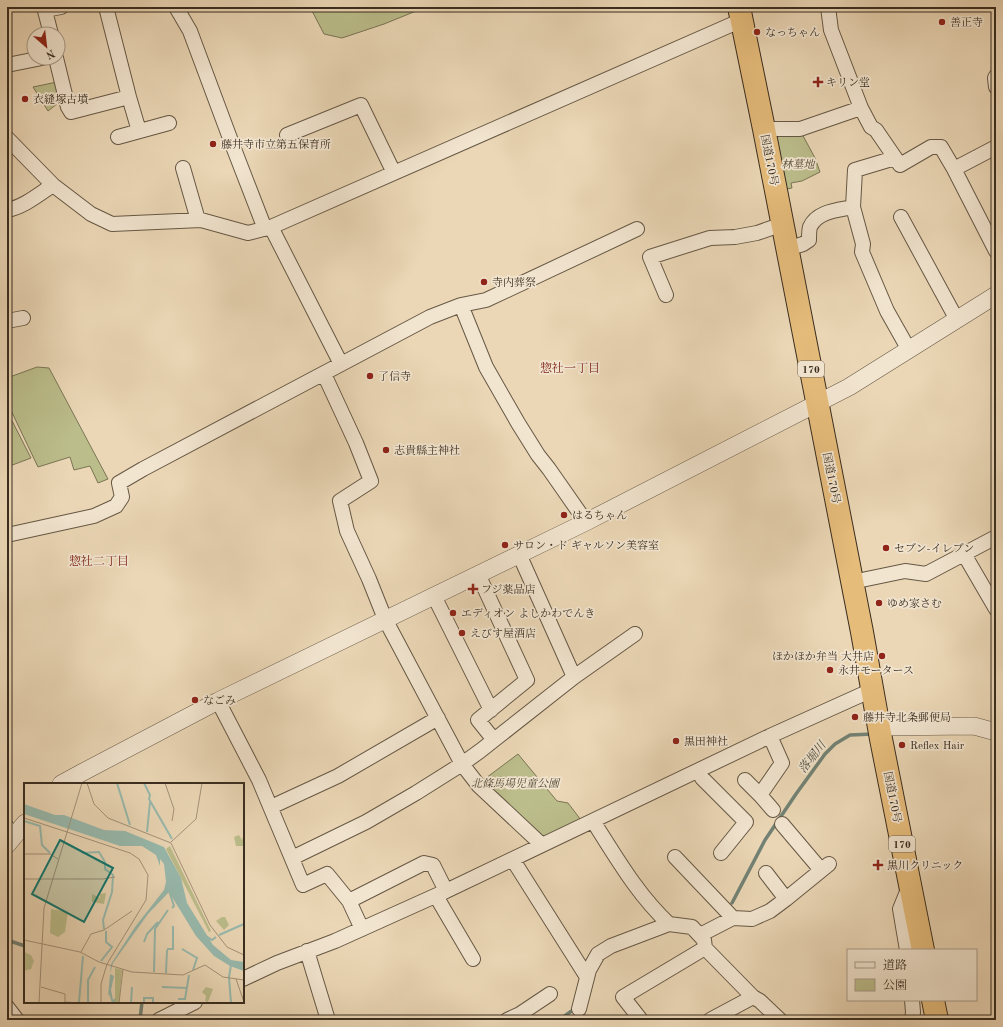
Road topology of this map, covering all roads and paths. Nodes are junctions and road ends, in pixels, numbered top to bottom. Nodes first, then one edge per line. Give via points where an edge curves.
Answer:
1 (61, 7) edge
2 (106, 7) edge
3 (176, 7) edge
4 (828, 7) edge
5 (45, 9) edge
6 (740, 14) edge
7 (49, 26) edge
8 (26, 61) edge
9 (7, 65) edge
10 (58, 66) edge
11 (996, 76) edge
12 (996, 86) edge
13 (129, 97) junction
14 (861, 108) junction
15 (169, 123) dead end
16 (764, 129) junction
17 (139, 131) junction
18 (286, 135) dead end
19 (118, 136) dead end
20 (7, 138) edge
21 (996, 147) edge
22 (895, 158) junction
23 (183, 168) dead end
24 (954, 169) junction
25 (394, 173) junction
26 (52, 185) junction
27 (853, 207) junction
28 (7, 210) edge
29 (901, 217) dead end
30 (198, 220) junction
31 (782, 224) junction
32 (268, 228) junction
33 (637, 229) dead end
34 (787, 249) junction
35 (996, 251) edge
36 (666, 295) dead end
37 (996, 295) edge
38 (461, 305) junction
39 (23, 318) dead end
40 (957, 320) junction
41 (7, 322) edge
42 (909, 350) junction
43 (341, 364) junction
44 (324, 374) junction
45 (817, 402) junction
46 (586, 522) junction
47 (7, 535) edge
48 (996, 537) edge
49 (519, 554) junction
50 (964, 554) junction
51 (478, 574) junction
52 (852, 582) junction
53 (434, 596) junction
54 (996, 609) edge
55 (385, 620) junction
56 (635, 634) dead end
57 (574, 677) junction
58 (872, 690) junction
59 (218, 701) junction
60 (491, 710) junction
61 (438, 718) junction
62 (880, 732) junction
63 (996, 732) edge
64 (770, 736) junction
65 (494, 740) junction
66 (462, 764) junction
67 (699, 770) junction
68 (745, 780) dead end
69 (63, 783) edge
70 (760, 795) junction
71 (271, 807) junction
72 (773, 810) dead end
73 (593, 821) junction
74 (782, 824) dead end
75 (24, 825) edge
76 (9, 837) edge
77 (542, 845) junction
78 (721, 853) dead end
79 (675, 857) dead end
80 (292, 858) junction
81 (513, 860) junction
82 (766, 873) dead end
83 (910, 885) junction
84 (441, 893) junction
85 (786, 900) junction
86 (349, 901) junction
87 (734, 918) junction
88 (668, 924) junction
89 (362, 929) junction
90 (702, 941) junction
91 (907, 949) edge
92 (923, 949) edge
93 (307, 951) junction
94 (473, 959) dead end
95 (587, 977) junction
96 (244, 978) edge
97 (550, 994) dead end
98 (753, 996) junction
99 (912, 1001) edge
100 (933, 1001) edge
101 (193, 1003) edge
102 (7, 1007) edge
103 (578, 1009) dead end
104 (169, 1018) edge
105 (17, 1020) edge
106 (328, 1020) edge
107 (507, 1020) edge
108 (641, 1020) edge
109 (710, 1020) edge
110 (780, 1020) edge
111 (912, 1020) edge
112 (937, 1020) edge

1 - 5 street
2 - 13 street
3 - 32 street via 190,31 234,149
4 - 14 street via 831,30
5 - 7 street
6 - 16 highway, 国道170号 / 170
6 - 25 street
8 - 9 street
10 - 13 street via 71,112
11 - 12 street
13 - 17 street
14 - 16 street via 800,130
14 - 22 street via 871,127 876,130
15 - 17 street
16 - 31 highway, 国道170号 / 170
17 - 19 street
18 - 25 street via 361,105
20 - 26 street
21 - 24 street
22 - 24 street via 900,165 931,147 941,147
22 - 27 street via 856,170
23 - 30 street
24 - 35 street
25 - 32 street
26 - 28 street via 22,204
26 - 30 street via 91,214 112,224
27 - 34 street via 820,216 810,227 809,240
27 - 42 street via 863,244 862,252 887,311
29 - 40 street
30 - 32 street via 248,233
31 - 34 highway, 国道170号 / 170
31 - 36 street via 757,233 710,238 650,257
32 - 43 street
33 - 38 street via 486,300
34 - 45 highway, 国道170号 / 170
37 - 40 street
38 - 43 street via 430,317
38 - 46 street via 486,367 518,423
39 - 41 street
40 - 42 street
42 - 45 street via 849,387
43 - 44 street
44 - 47 street via 119,483 122,497 116,506 94,516
44 - 55 street via 371,481 340,501 347,530
45 - 46 street
45 - 52 highway, 国道170号 / 170
46 - 49 street
48 - 50 street
49 - 51 street
49 - 57 street
50 - 52 street via 926,574 905,571
50 - 54 street
51 - 53 street
51 - 60 street via 527,680
52 - 58 highway, 国道170号 / 170
53 - 55 street
53 - 60 street
55 - 59 street
55 - 61 street
56 - 57 street
57 - 65 street
58 - 62 highway, 国道170号 / 170
58 - 64 street
59 - 69 street
59 - 71 street
60 - 65 street via 478,720
61 - 66 street
61 - 71 street via 338,776
62 - 63 street via 974,726
62 - 83 highway, 国道170号 / 170
64 - 67 street
64 - 70 street via 782,763
65 - 66 street
66 - 77 street via 479,786
66 - 80 street via 366,822
67 - 73 street
67 - 78 street via 702,778 746,822
68 - 70 street
70 - 72 street
71 - 80 street
73 - 77 street
73 - 88 street via 634,886
74 - 85 street via 825,867
75 - 76 street
77 - 81 street
79 - 87 street
80 - 86 street via 303,885 327,874
81 - 84 street
81 - 95 street
82 - 85 street
83 - 91 street via 900,909
83 - 92 highway, 国道170号 / 170
84 - 86 street via 433,865 424,863
84 - 89 street
84 - 94 street
85 - 87 street via 752,919
86 - 89 street
87 - 90 street
88 - 90 street via 692,927
88 - 95 street via 611,946 598,954
89 - 93 street
90 - 98 street
90 - 108 street via 623,997
93 - 96 street
93 - 106 street
95 - 103 street
97 - 107 street
98 - 109 street
98 - 110 street
99 - 111 street
100 - 112 highway
101 - 104 street
102 - 105 street

